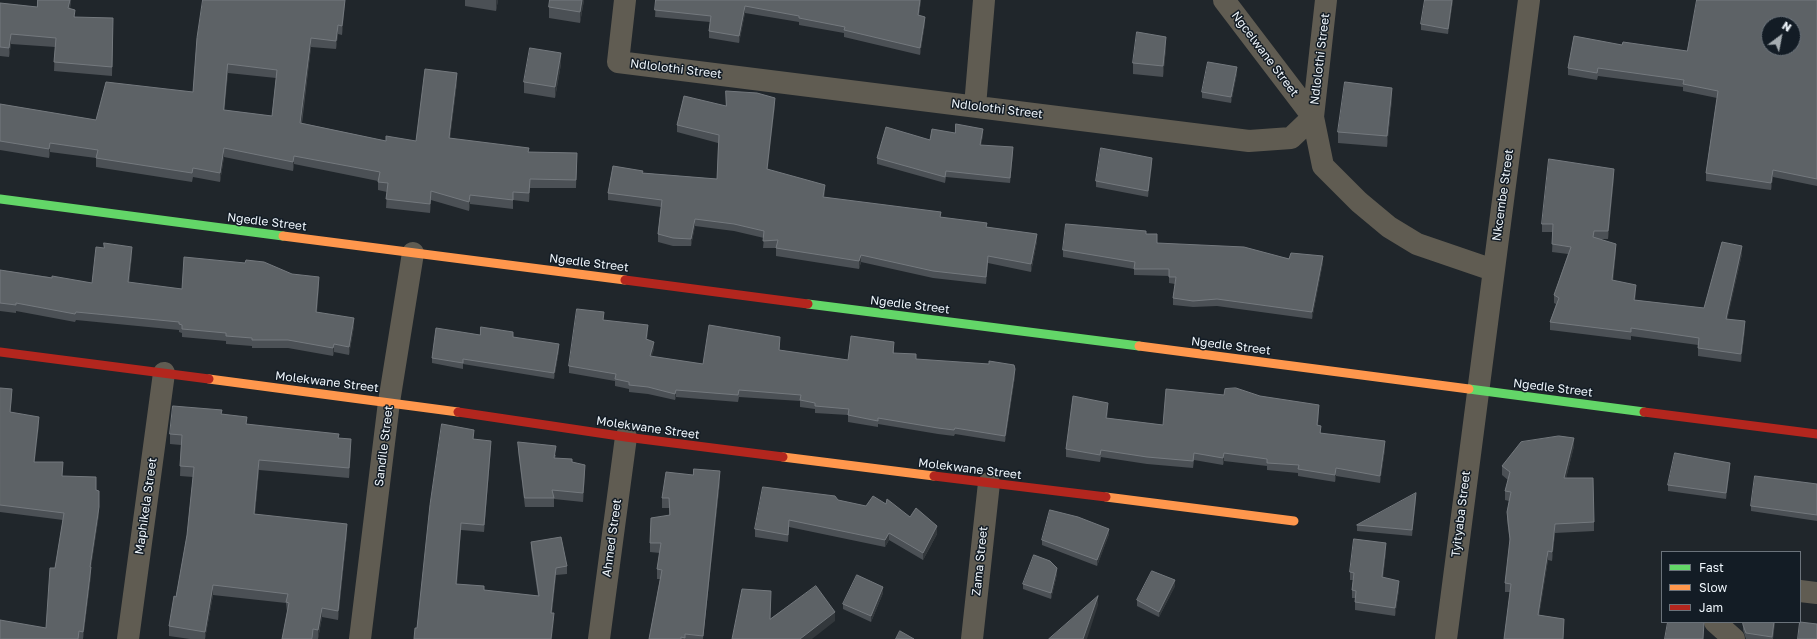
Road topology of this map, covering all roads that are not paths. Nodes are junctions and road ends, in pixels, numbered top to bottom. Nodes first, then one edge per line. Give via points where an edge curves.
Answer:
1 (625, 0) edge
2 (984, 0) edge
3 (1224, 0) edge
4 (1326, 0) edge
5 (1529, 0) edge
6 (976, 106) junction
7 (1313, 117) junction
8 (0, 199) edge
9 (413, 253) junction
10 (1493, 270) junction
11 (0, 352) edge
12 (164, 373) junction
13 (1477, 390) junction
14 (389, 402) junction
15 (1817, 434) edge
16 (626, 438) junction
17 (989, 483) junction
18 (1294, 521) dead end
19 (1801, 591) edge
20 (1817, 593) edge
21 (1717, 623) edge
22 (128, 639) edge
23 (360, 639) edge
24 (599, 639) edge
25 (972, 639) edge
26 (1446, 639) edge
27 (1734, 639) edge

1 - 6 street, Ndlolothi Street via 618,62
2 - 6 street
3 - 7 street, Ngcelwane Street
4 - 7 street, Ndlolothi Street
5 - 10 street, Nkcembe Street
6 - 7 street, Ndlolothi Street via 1248,141 1291,138
7 - 10 street, Ngcelwane Street via 1323,166 1389,228 1417,244
8 - 9 street, Ngedle Street
9 - 13 street, Ngedle Street
9 - 14 street, Sandile Street
10 - 13 street, Nkcembe Street
11 - 12 street, Molekwane Street
12 - 14 street, Molekwane Street
12 - 22 street, Maphikela Street
13 - 15 street, Ngedle Street
13 - 26 street, Tyityaba Street
14 - 16 street, Molekwane Street
14 - 23 street, Sandile Street
16 - 17 street, Molekwane Street
16 - 24 street, Ahmed Street
17 - 18 street, Molekwane Street
17 - 25 street, Zama Street
19 - 20 street
21 - 27 street

